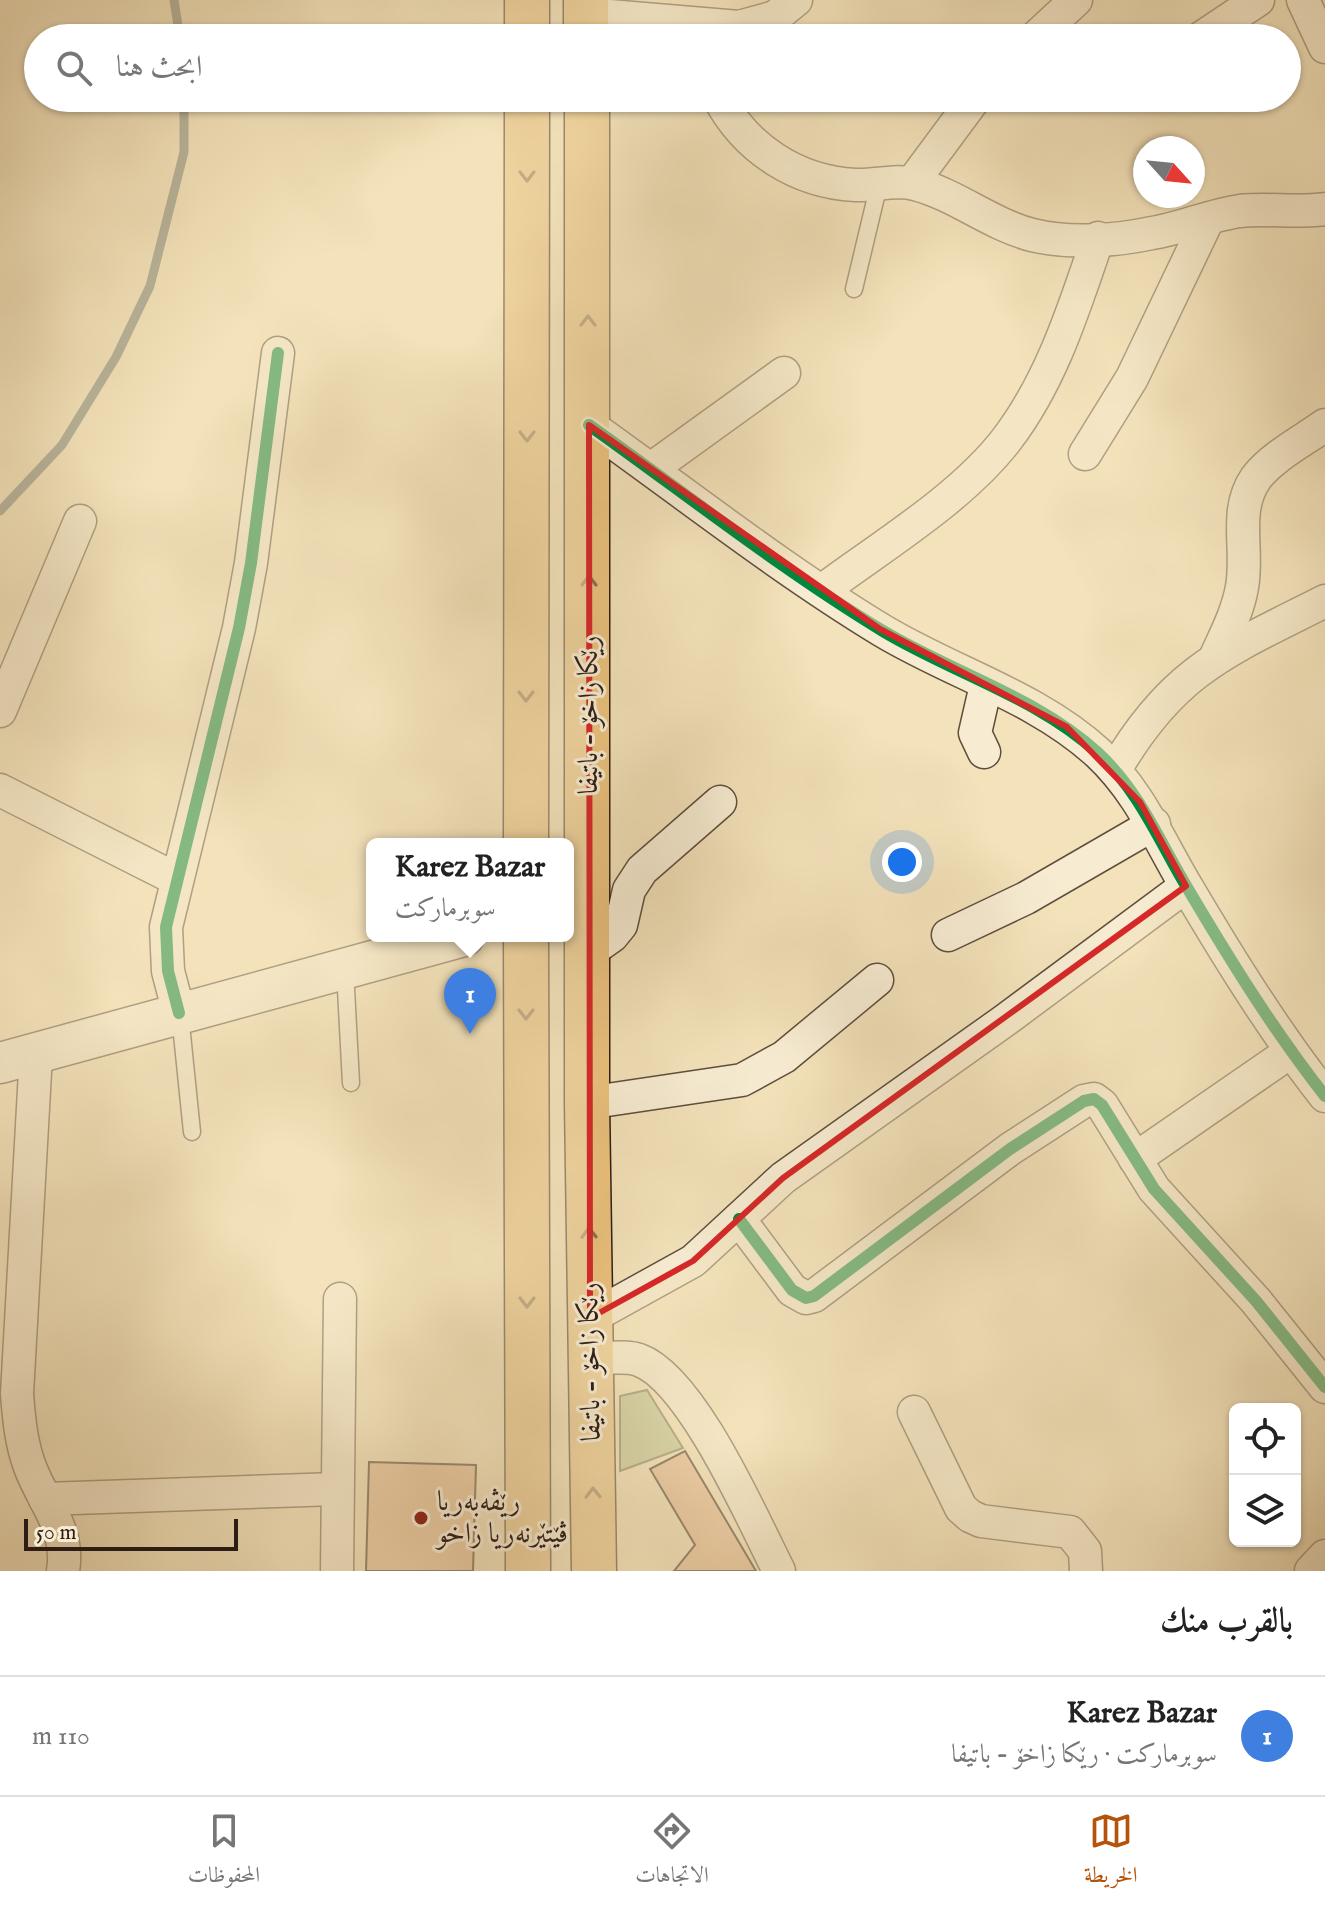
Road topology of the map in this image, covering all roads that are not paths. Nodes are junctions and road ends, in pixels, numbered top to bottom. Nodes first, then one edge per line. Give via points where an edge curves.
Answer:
1 (527, 0) edge
2 (796, 0) edge
3 (1076, 0) edge
4 (1258, 0) edge
5 (1303, 0) edge
6 (586, 17) edge
7 (527, 24) edge
8 (645, 24) edge
9 (757, 24) edge
10 (1050, 24) edge
11 (1222, 24) edge
12 (1325, 47) edge
13 (527, 112) edge
14 (587, 112) edge
15 (728, 112) edge
16 (965, 112) edge
17 (912, 183) junction
18 (879, 184) junction
19 (1325, 209) edge
20 (1208, 219) junction
21 (1098, 238) junction
22 (854, 289) dead end
23 (278, 353) dead end
24 (784, 373) dead end
25 (589, 425) junction
26 (1325, 425) edge
27 (1085, 454) dead end
28 (651, 469) junction
29 (80, 521) dead end
30 (823, 590) junction
31 (1325, 601) edge
32 (1216, 656) junction
33 (986, 685) junction
34 (0, 711) edge
35 (984, 752) dead end
36 (1115, 770) junction
37 (0, 790) edge
38 (720, 802) dead end
39 (1154, 824) junction
40 (526, 838) edge
41 (176, 879) junction
42 (1186, 886) junction
43 (948, 935) dead end
44 (442, 942) edge
45 (526, 942) edge
46 (588, 953) junction
47 (345, 969) junction
48 (877, 980) dead end
49 (179, 1013) junction
50 (1290, 1052) junction
51 (18, 1059) edge
52 (351, 1083) dead end
53 (1325, 1096) edge
54 (587, 1103) junction
55 (192, 1132) dead end
56 (1135, 1159) junction
57 (739, 1219) junction
58 (340, 1299) dead end
59 (590, 1338) junction
60 (1325, 1387) edge
61 (914, 1412) dead end
62 (336, 1489) junction
63 (45, 1499) junction
64 (1325, 1556) edge
65 (63, 1571) edge
66 (337, 1571) edge
67 (528, 1571) edge
68 (594, 1571) edge
69 (779, 1571) edge
70 (1086, 1571) edge
71 (1311, 1571) edge

1 - 7 highway
2 - 9 street
3 - 10 street
4 - 11 street
5 - 12 street
6 - 8 street
13 -> 40 highway
25 -> 14 highway, رێکا زاخۆ - باتیفا
15 - 18 street via 740,130 780,163 833,183
16 - 17 street
17 - 18 street
17 - 21 street via 1011,229 1051,238
18 - 22 lane
19 - 20 street via 1238,212
20 - 21 street via 1151,234
20 - 27 street via 1132,378
21 - 30 street via 1058,351 1006,440 934,507
23 - 41 street via 251,563 227,691
24 - 28 street
25 - 28 street
46 -> 25 highway, رێکا زاخۆ - باتیفا
26 - 32 street via 1268,465 1248,493 1242,589
28 - 30 street
29 - 34 street
30 - 33 street via 880,629
31 - 32 street
32 - 36 street via 1157,706
33 - 35 street via 975,733
33 - 36 street via 1067,727
36 - 39 street
37 - 41 street
38 - 46 street via 642,870 629,890 621,925
39 - 42 street
39 - 43 street via 1049,886
41 - 49 street via 166,948
42 - 50 street
42 - 57 street via 783,1178
44 - 47 street
45 -> 67 highway
46 - 54 highway, رێکا زاخۆ - باتیفا
47 - 49 street
47 - 52 lane
48 - 54 street via 784,1057 742,1080
49 - 51 street
49 - 55 lane
50 - 53 street
50 - 56 street
51 - 63 street via 17,1394 23,1445
59 -> 54 highway, رێکا زاخۆ - باتیفا
56 - 57 street via 1102,1105 1094,1099 1084,1101 806,1298 792,1290
56 - 60 street via 1187,1228 1256,1301
57 - 59 street via 693,1261
58 - 62 street
68 -> 59 highway, رێکا زاخۆ - باتیفا
59 - 69 street via 673,1381 728,1470
61 - 70 street via 961,1508 981,1521 1070,1532 1085,1551
62 - 63 street
62 - 66 street
63 - 65 street via 62,1534
64 - 71 street

